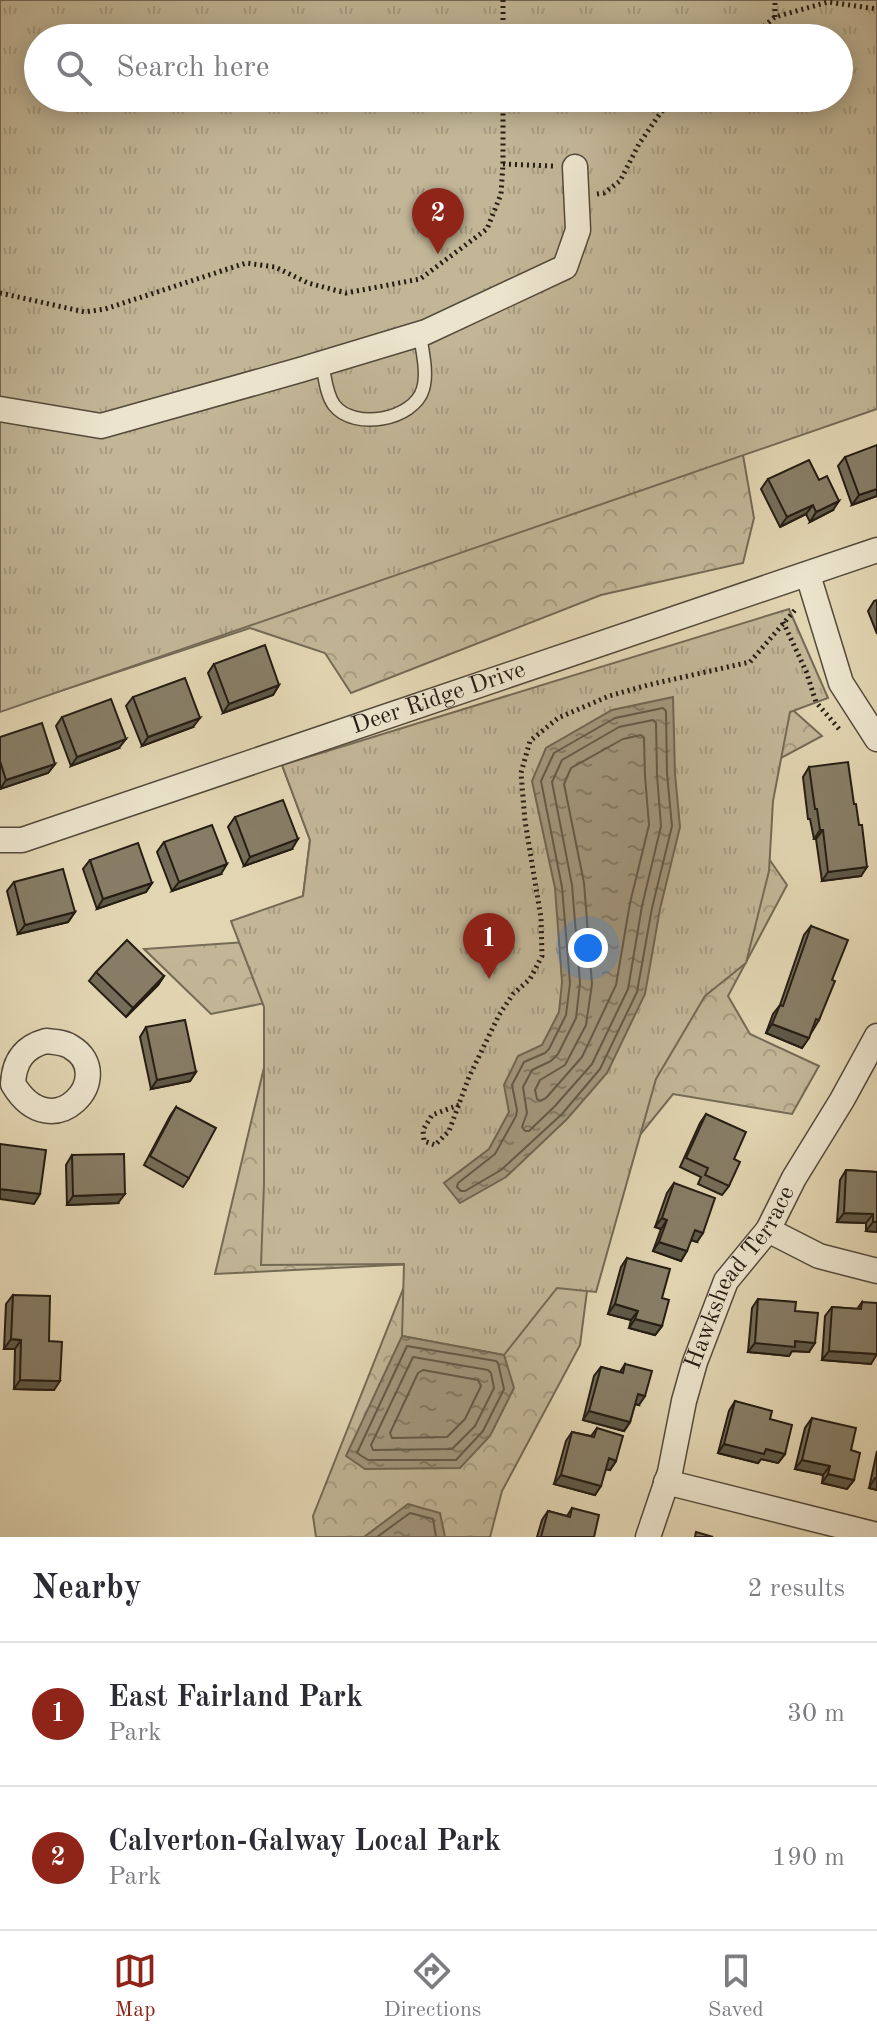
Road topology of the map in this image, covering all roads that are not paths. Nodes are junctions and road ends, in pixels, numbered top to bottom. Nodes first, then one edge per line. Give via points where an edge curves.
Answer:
1 (575, 167) road end
2 (420, 334) junction
3 (322, 364) junction
4 (0, 409) edge
5 (877, 550) edge
6 (811, 585) junction
7 (877, 739) edge
8 (0, 840) edge
9 (877, 1036) edge
10 (768, 1230) junction
11 (877, 1271) edge
12 (666, 1482) junction
13 (877, 1535) edge
14 (648, 1537) edge

1 - 2 street via 578,230 565,267
2 - 3 street
2 - 3 lane via 423,392 395,416 372,421 350,417 335,407
3 - 4 street via 101,426
5 - 6 street, Deer Ridge Drive
6 - 7 street via 841,683
6 - 8 street, Deer Ridge Drive via 22,840
9 - 10 street, Hawkshead Terrace
10 - 11 street via 819,1256
10 - 12 street, Hawkshead Terrace via 726,1281 695,1362
12 - 13 street
12 - 14 street, Hawkshead Terrace

